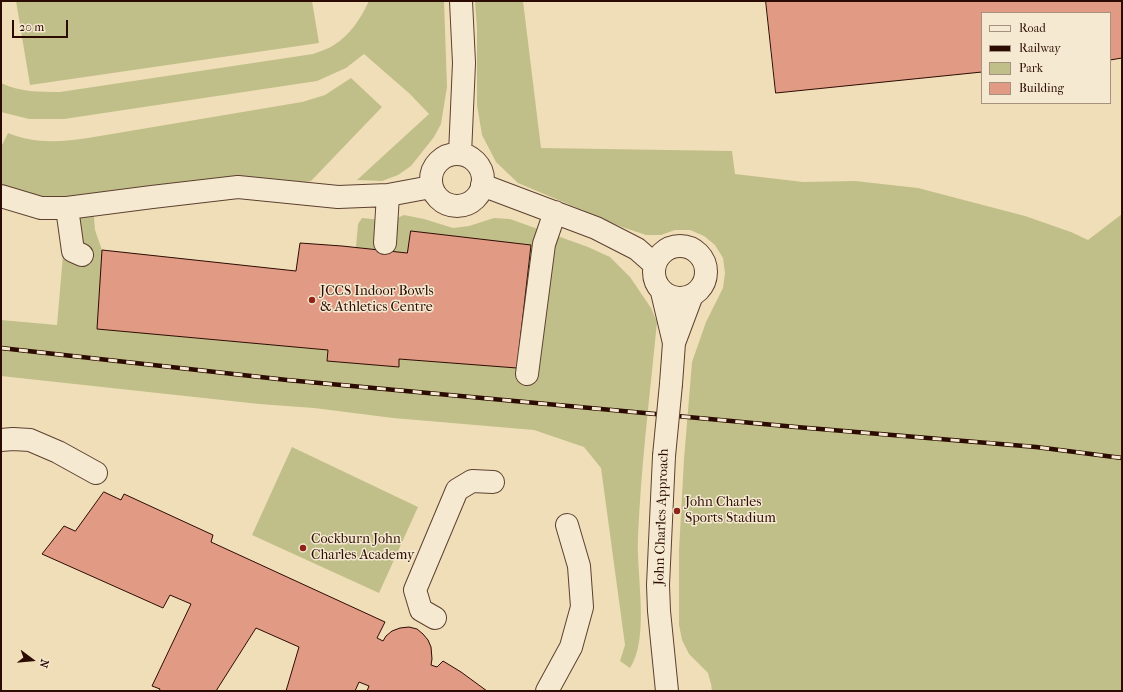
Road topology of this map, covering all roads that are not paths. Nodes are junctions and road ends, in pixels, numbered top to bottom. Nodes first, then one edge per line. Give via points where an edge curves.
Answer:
1 (462, 1) edge
2 (460, 154) junction
3 (482, 185) junction
4 (431, 187) junction
5 (388, 195) junction
6 (1, 196) edge
7 (67, 208) junction
8 (555, 212) junction
9 (385, 244) dead end
10 (82, 255) dead end
11 (654, 264) junction
12 (662, 292) junction
13 (692, 295) junction
14 (674, 343) junction
15 (527, 374) dead end
16 (1, 440) edge
17 (96, 473) dead end
18 (492, 482) dead end
19 (567, 525) dead end
20 (435, 618) dead end
21 (547, 691) edge
22 (667, 691) edge

1 - 2 street via 464,63
2 - 3 street via 477,163 482,174
2 - 4 street via 452,154 437,162 431,172
3 - 4 street via 480,193 470,204 454,207 439,200
3 - 8 street
4 - 5 street
5 - 7 street via 338,197 238,187
5 - 9 street
6 - 7 street via 41,208
7 - 10 street via 73,251
8 - 11 street via 596,228 637,249
8 - 15 street via 544,244
11 - 12 street, John Charles Approach via 654,279
11 - 13 street, John Charles Approach via 659,256 672,246 681,245 697,252 706,266 706,275 704,283
12 - 13 street via 677,298
12 - 14 street, John Charles Approach
13 - 14 street, John Charles Approach
14 - 22 street, John Charles Approach, bridge via 664,456 658,585
16 - 17 street via 30,440
18 - 20 street via 472,481 457,490 415,590 421,610
19 - 21 street via 579,566 582,607 571,647

